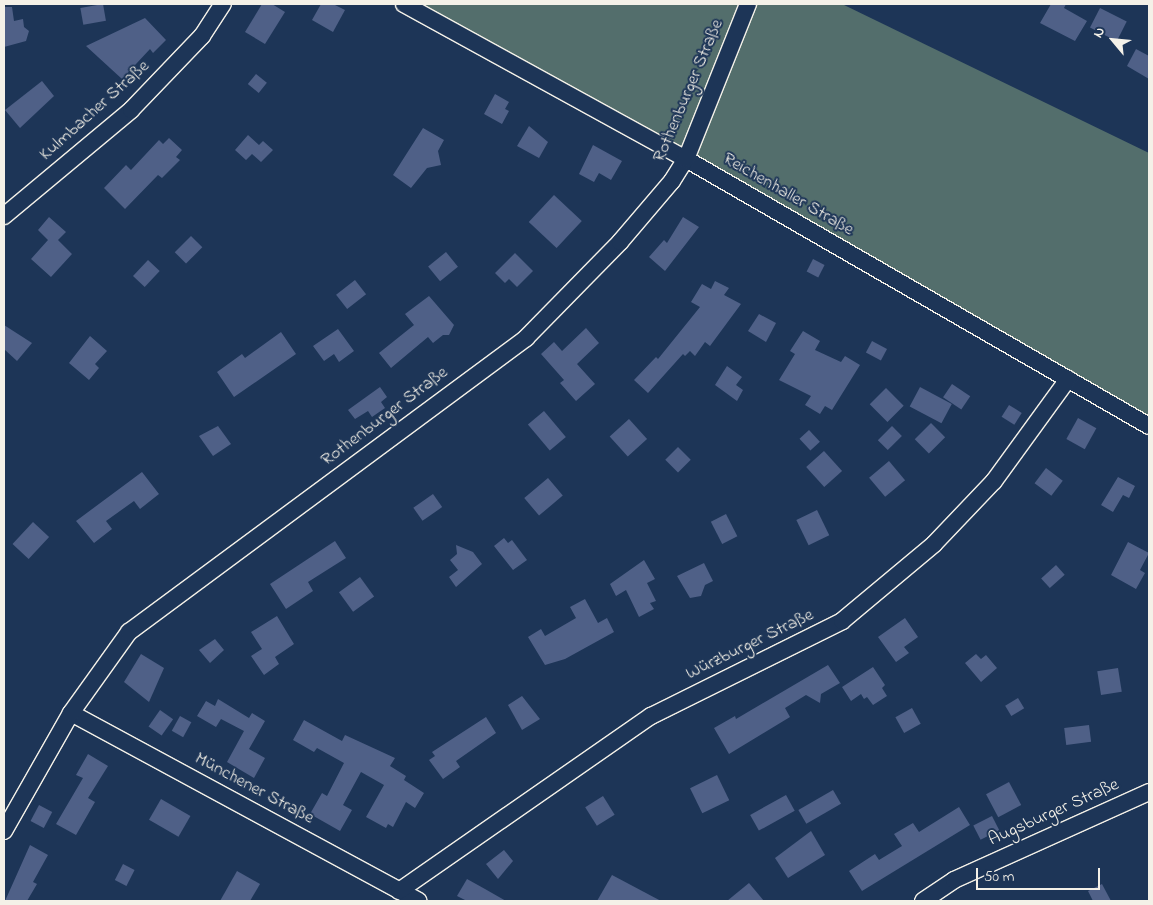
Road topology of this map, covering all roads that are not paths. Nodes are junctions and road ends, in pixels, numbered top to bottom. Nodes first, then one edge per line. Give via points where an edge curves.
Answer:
1 (224, 4) edge
2 (404, 4) edge
3 (748, 4) edge
4 (686, 159) junction
5 (4, 216) edge
6 (1068, 379) junction
7 (1149, 426) edge
8 (71, 713) junction
9 (1149, 792) edge
10 (4, 831) edge
11 (399, 891) junction
12 (418, 901) edge
13 (923, 901) edge

1 - 5 street, Kulmbacher Straße via 202,36 131,110
2 - 4 street, Reichenhaller Straße
3 - 4 street, Rothenburger Straße
4 - 6 street, Reichenhaller Straße
4 - 8 street, Rothenburger Straße via 672,181 620,242 526,338 129,632
6 - 7 street, Reichenhaller Straße
6 - 11 street, Würzburger Straße via 994,481 934,544 842,621 651,716
8 - 10 street, Rothenburger Straße
8 - 11 street, Münchener Straße
9 - 13 street, Augsburger Straße via 954,880
11 - 12 street, Münchener Straße

